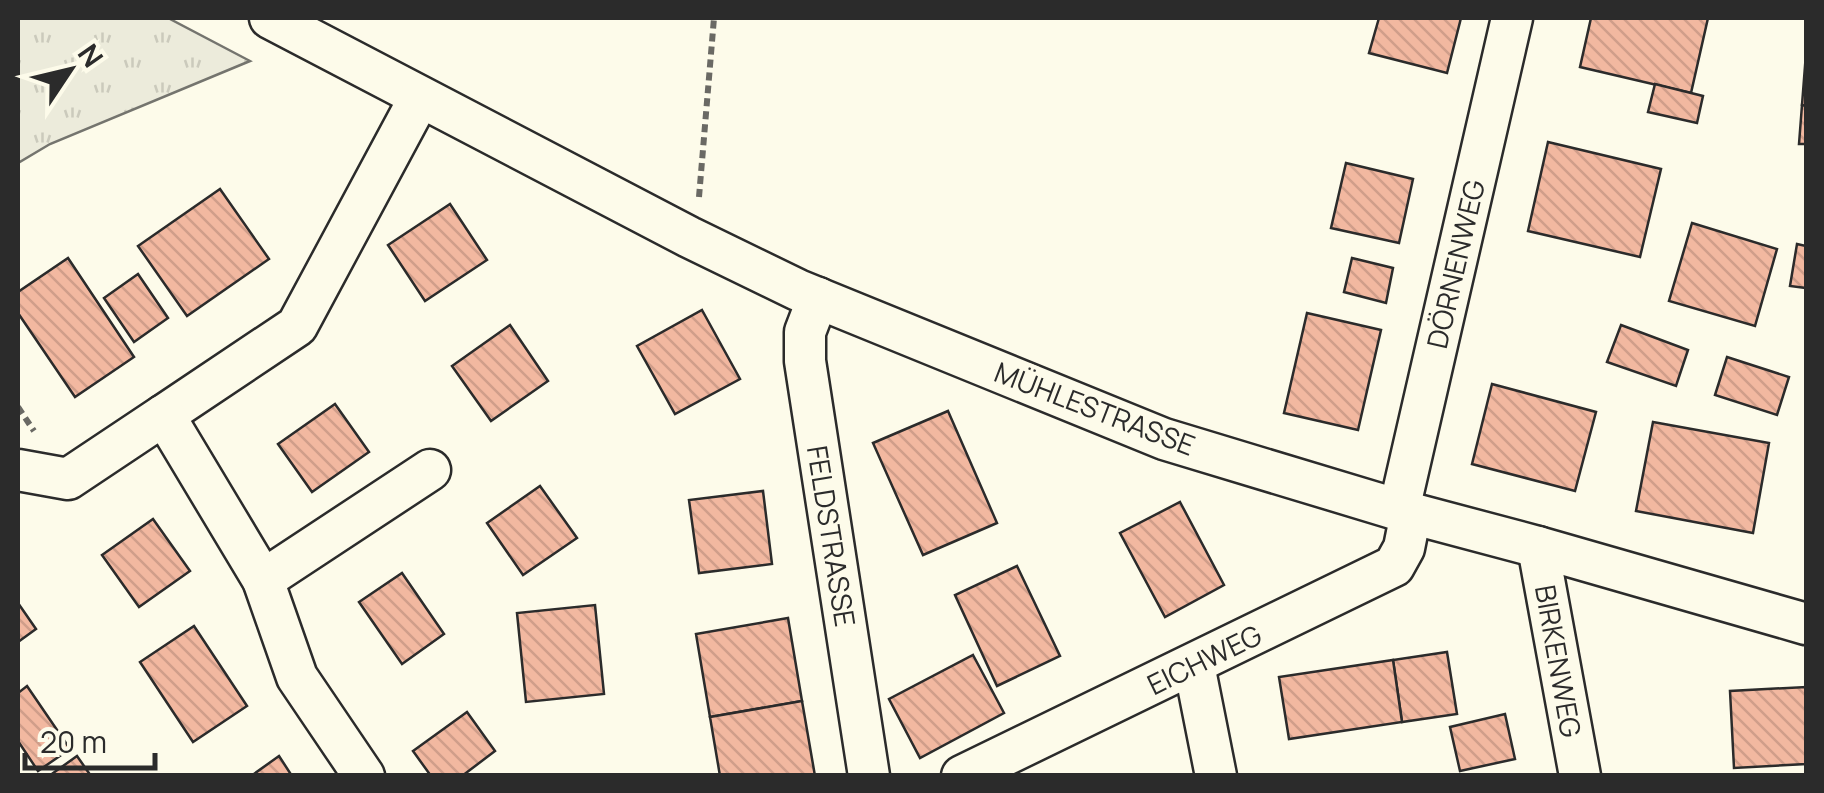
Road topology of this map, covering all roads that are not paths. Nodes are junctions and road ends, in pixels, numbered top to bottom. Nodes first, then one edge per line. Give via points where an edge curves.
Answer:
1 (270, 18) edge
2 (1512, 18) edge
3 (420, 97) junction
4 (818, 298) junction
5 (164, 415) junction
6 (18, 470) edge
7 (430, 470) dead end
8 (1405, 512) junction
9 (1538, 547) junction
10 (262, 580) junction
11 (1806, 624) edge
12 (1194, 664) junction
13 (364, 776) edge
14 (868, 776) edge
15 (962, 776) edge
16 (1216, 776) edge
17 (1580, 776) edge

1 - 3 street, MÜHLESTRASSE
2 - 8 street, DÖRNENWEG
3 - 4 street, MÜHLESTRASSE
3 - 5 street via 297,326
4 - 8 street, MÜHLESTRASSE via 1164,438
4 - 14 street, FELDSTRASSE via 805,332 804,360
5 - 6 street via 68,478
5 - 10 street
7 - 10 street
8 - 9 street, MÜHLESTRASSE
8 - 12 street, EICHWEG via 1404,548 1394,566
9 - 11 street, MÜHLESTRASSE
9 - 17 street, BIRKENWEG
10 - 13 street via 297,677
12 - 15 street, EICHWEG
12 - 16 street

